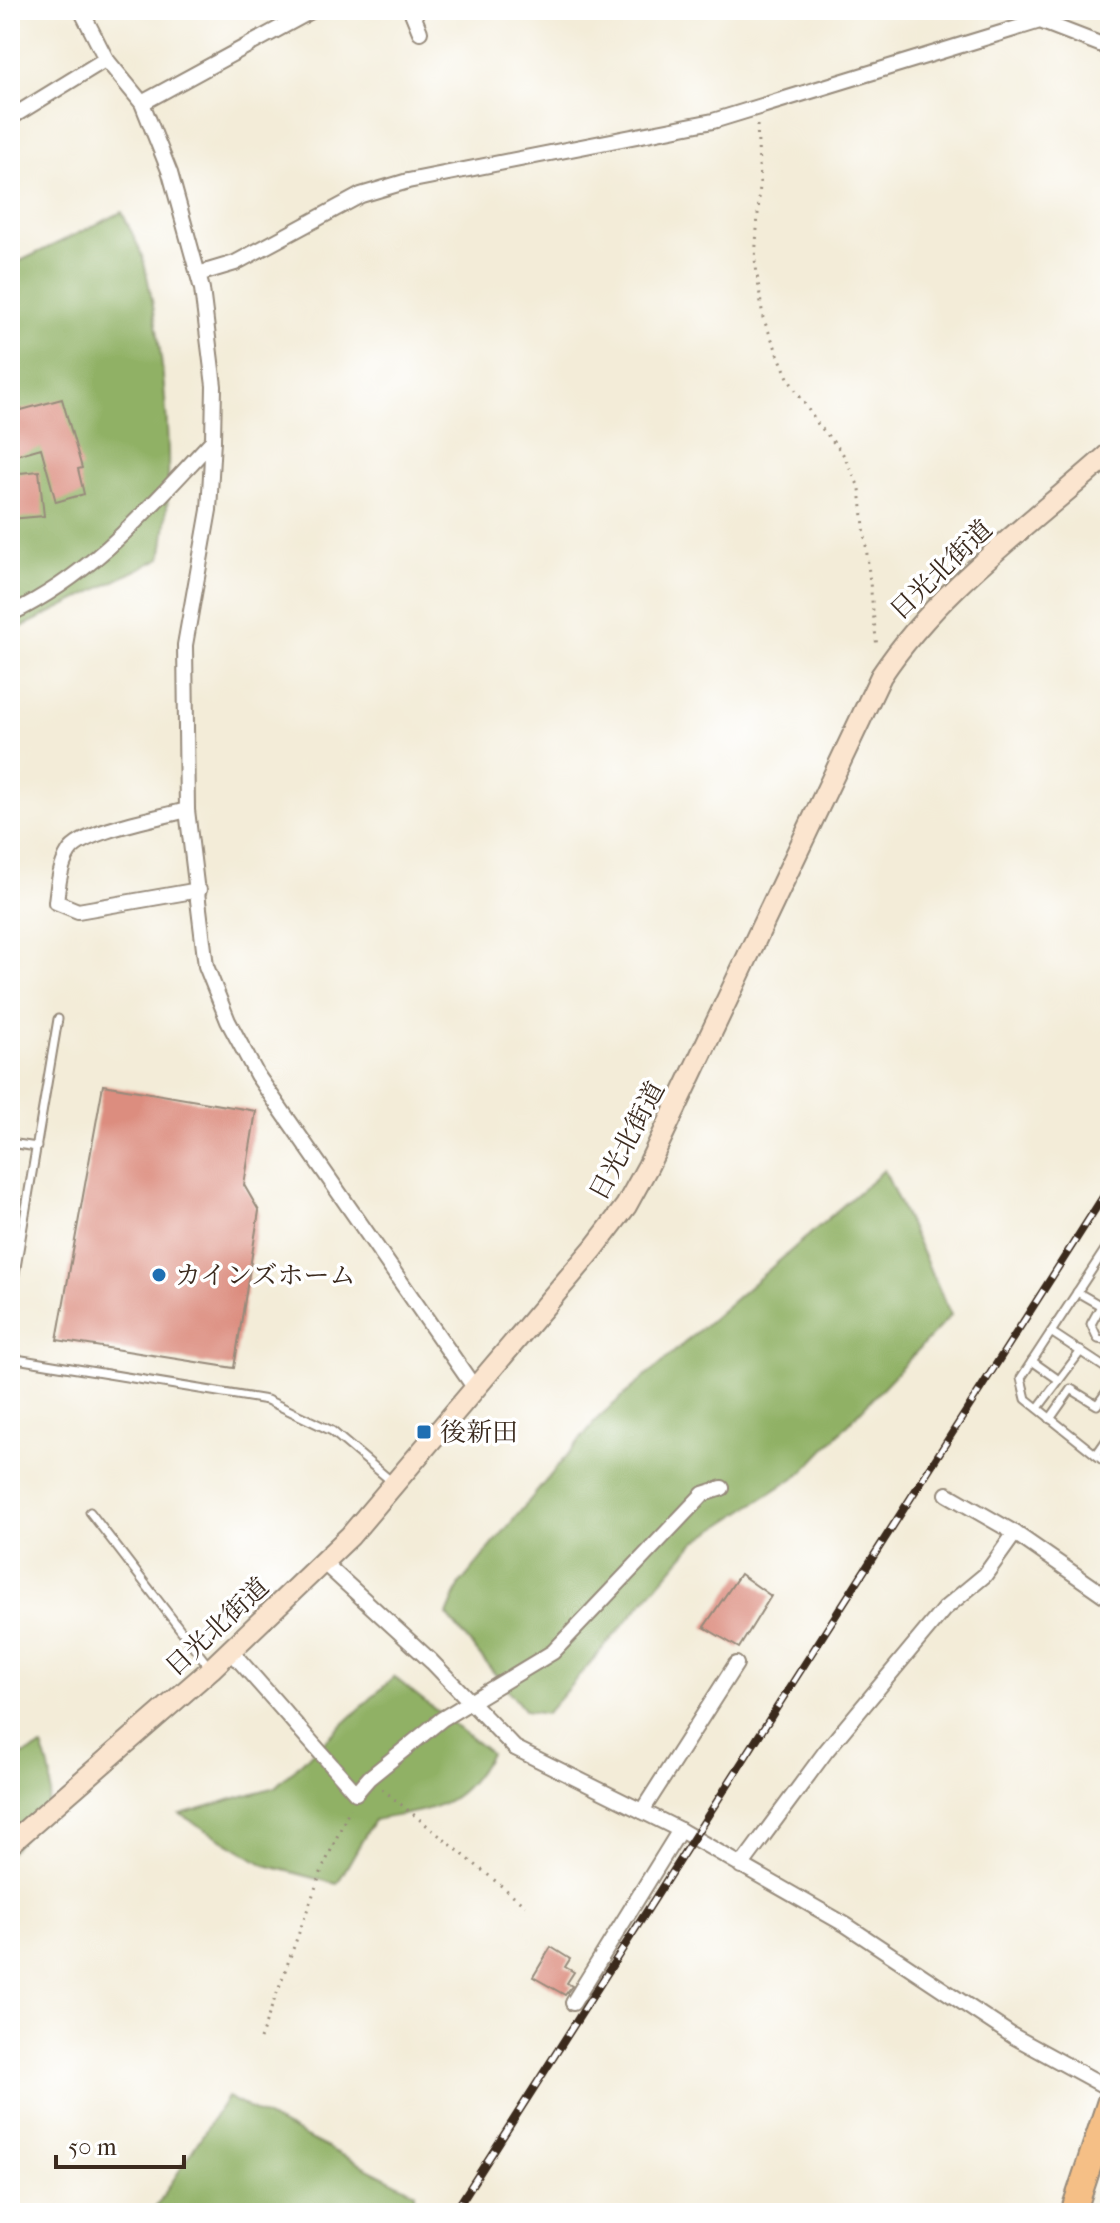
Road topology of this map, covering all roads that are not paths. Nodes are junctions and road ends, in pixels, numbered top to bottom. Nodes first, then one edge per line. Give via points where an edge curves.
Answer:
1 (81, 10) edge
2 (313, 10) edge
3 (411, 10) edge
4 (1040, 15) edge
5 (420, 32) dead end
6 (1110, 48) edge
7 (106, 59) junction
8 (142, 103) junction
9 (10, 118) edge
10 (198, 274) junction
11 (213, 440) junction
12 (1110, 453) edge
13 (10, 614) edge
14 (187, 810) junction
15 (199, 890) junction
16 (58, 1019) dead end
17 (10, 1143) edge
18 (37, 1147) junction
19 (1109, 1246) edge
20 (1077, 1292) junction
21 (10, 1303) edge
22 (1101, 1306) junction
23 (1110, 1311) edge
24 (1051, 1332) junction
25 (1110, 1341) edge
26 (1081, 1351) junction
27 (10, 1358) edge
28 (1032, 1361) junction
29 (1110, 1371) edge
30 (1059, 1380) junction
31 (1110, 1387) edge
32 (476, 1390) junction
33 (1038, 1408) junction
34 (1050, 1419) junction
35 (1110, 1435) edge
36 (1096, 1455) junction
37 (1110, 1466) edge
38 (395, 1485) junction
39 (722, 1488) dead end
40 (947, 1494) dead end
41 (90, 1512) dead end
42 (1015, 1533) junction
43 (323, 1562) junction
44 (1110, 1599) edge
45 (231, 1651) junction
46 (736, 1664) dead end
47 (211, 1669) junction
48 (470, 1704) junction
49 (642, 1811) junction
50 (680, 1830) junction
51 (10, 1844) edge
52 (741, 1866) junction
53 (573, 2003) dead end
54 (1110, 2089) edge
55 (1110, 2101) edge
56 (1073, 2213) edge

1 - 7 street
2 - 8 street
3 - 5 street
4 - 6 street
4 - 10 street via 713,121 408,181 361,195 235,263
7 - 8 street
7 - 9 street
8 - 10 street via 170,173
10 - 11 street via 214,386
11 - 13 street via 108,552 49,595
11 - 14 street via 209,510 185,645
12 - 32 street, 日光北街道 via 941,601 903,642 881,676 626,1206
14 - 15 street
14 - 15 street via 96,834 70,850 56,902 78,911
15 - 32 street via 206,966 257,1075
16 - 18 lane
17 - 18 lane
18 - 21 lane
19 - 20 lane
20 - 22 lane
20 - 24 lane
22 - 23 lane
22 - 25 lane via 1091,1324 1098,1339
24 - 26 lane
24 - 28 lane
26 - 29 lane
26 - 30 lane
27 - 38 lane via 267,1400 332,1431
28 - 30 lane
28 - 33 lane via 1021,1378 1026,1399
30 - 33 lane
31 - 34 lane via 1097,1405 1071,1389
32 - 38 street, 日光北街道
33 - 34 lane
34 - 36 lane
35 - 36 lane
36 - 37 lane
38 - 43 street, 日光北街道
39 - 48 street via 703,1494 553,1652
40 - 42 street
41 - 47 lane
42 - 44 street
42 - 52 street via 985,1575 944,1609 826,1751
43 - 45 street, 日光北街道
43 - 48 street
45 - 47 street, 日光北街道
45 - 48 street via 356,1793 442,1719
46 - 49 street
47 - 51 street, 日光北街道
48 - 49 street via 515,1748
49 - 50 street
50 - 52 street
50 - 53 street
52 - 54 street via 846,1925 1013,2036
55 - 56 highway

